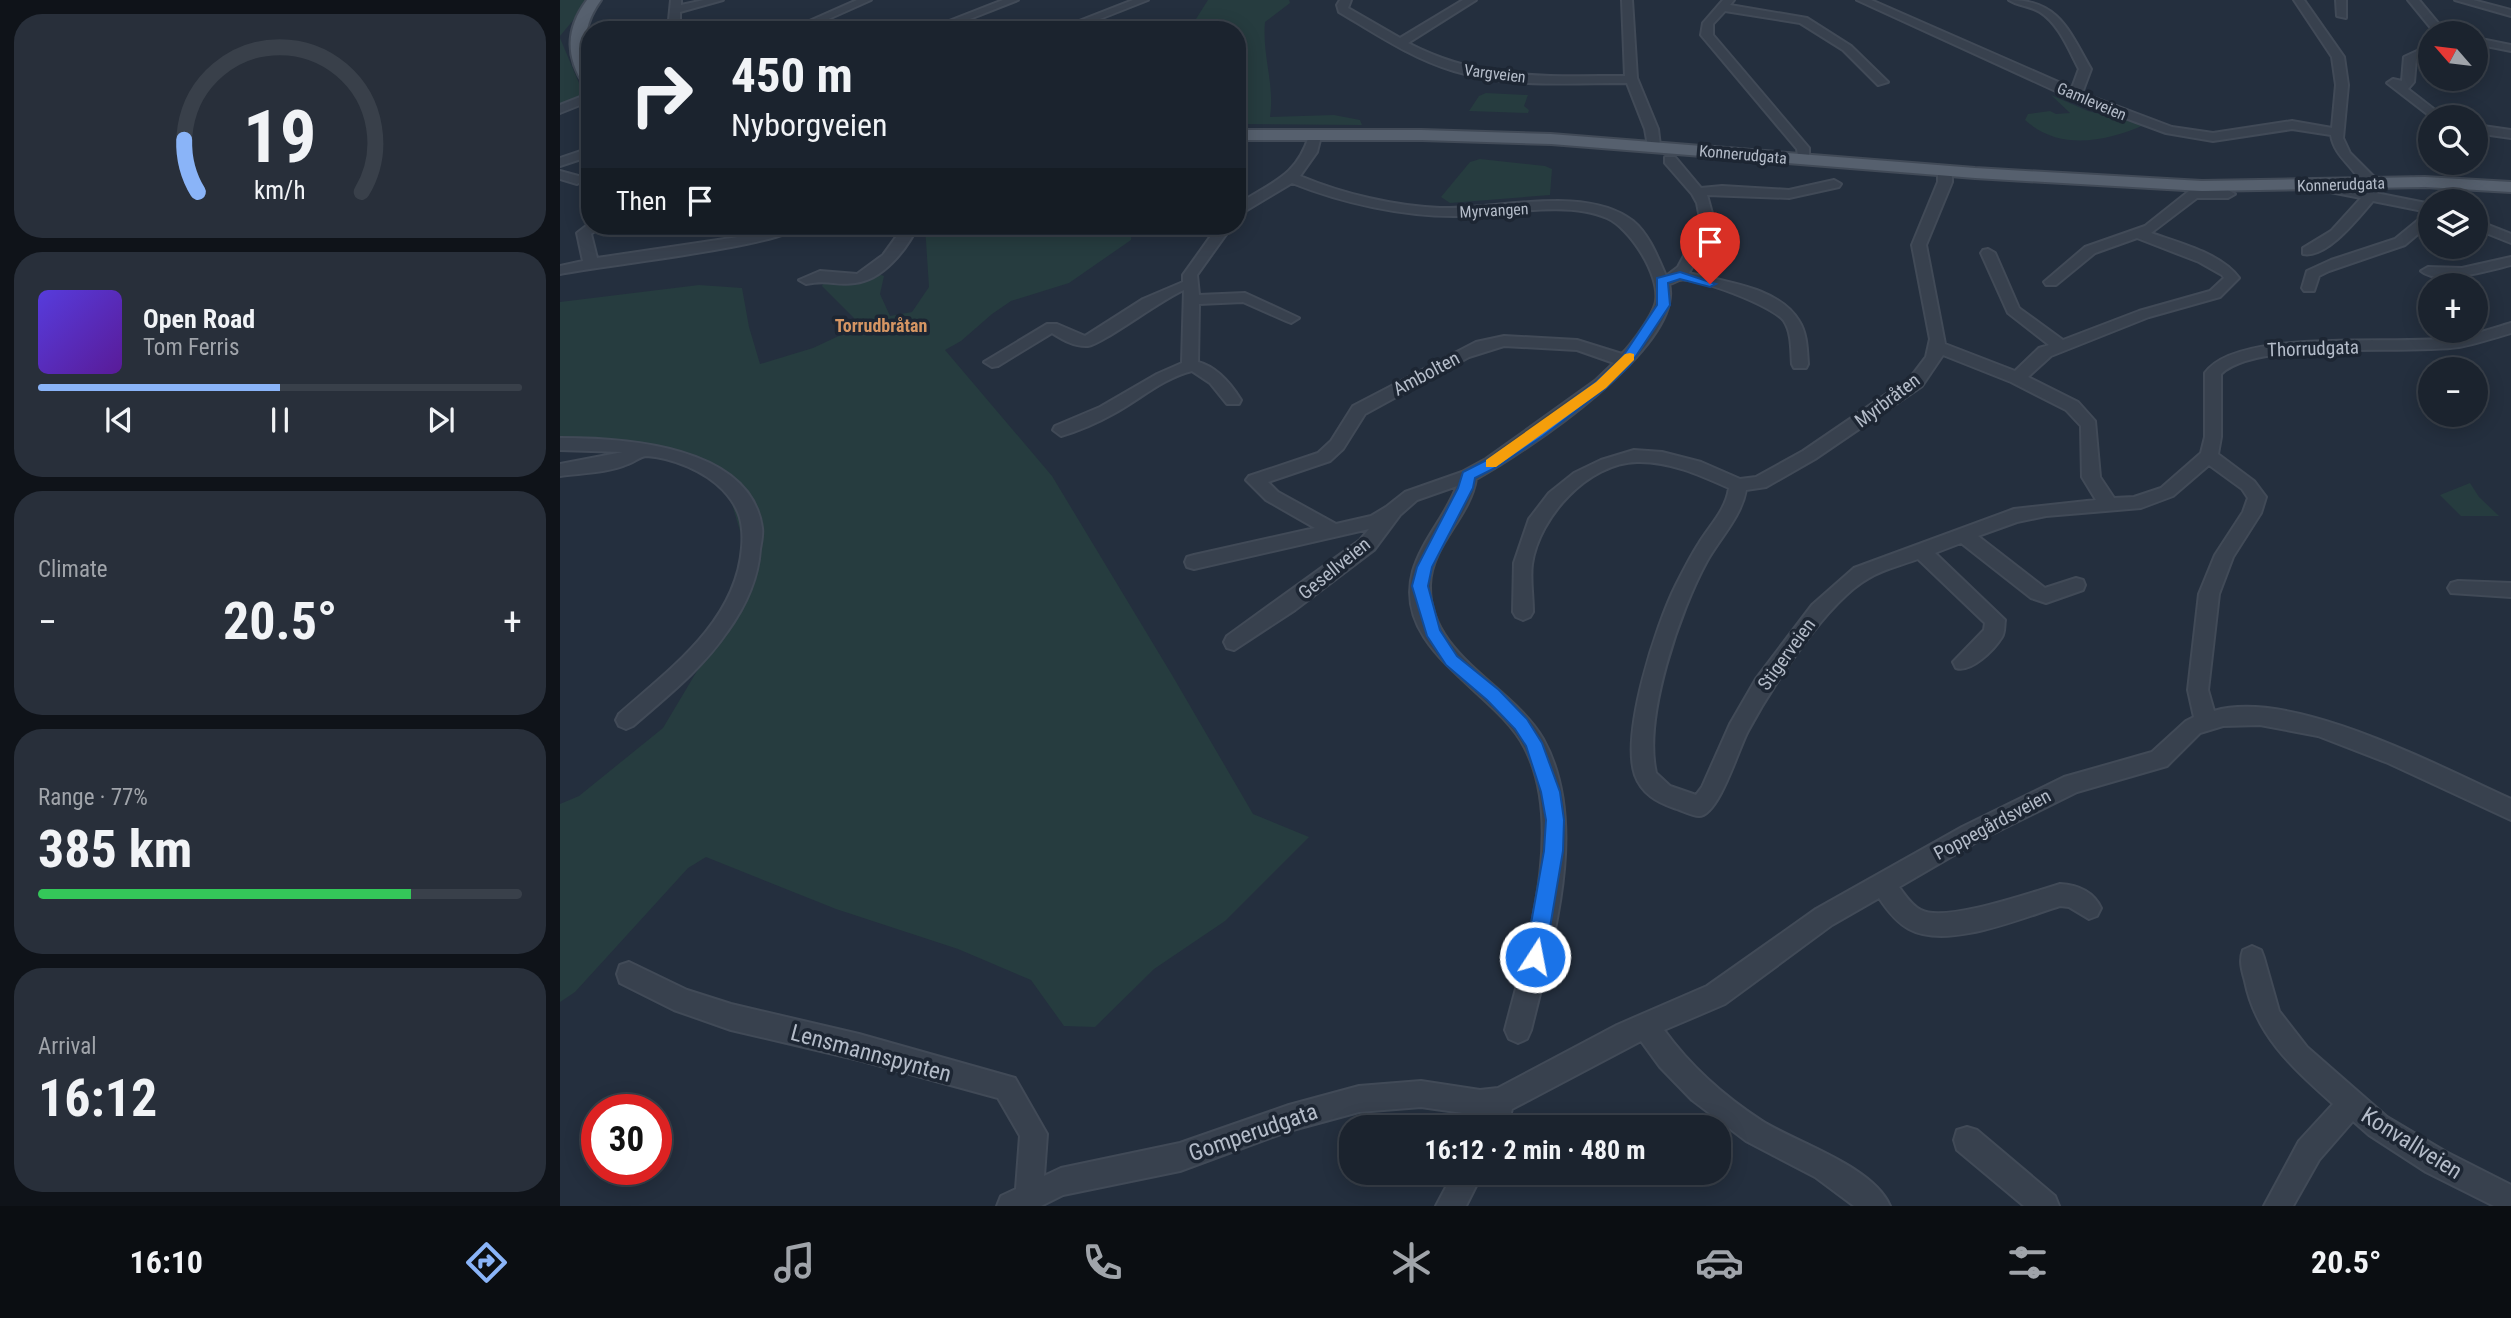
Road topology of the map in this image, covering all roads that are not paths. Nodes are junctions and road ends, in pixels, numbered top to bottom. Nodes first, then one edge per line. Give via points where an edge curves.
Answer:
1 (594, 0) edge
2 (601, 0) edge
3 (718, 0) edge
4 (866, 0) edge
5 (1013, 0) edge
6 (1143, 0) edge
7 (1346, 0) edge
8 (1471, 0) edge
9 (1628, 0) edge
10 (1863, 0) edge
11 (2014, 0) edge
12 (2300, 0) edge
13 (2341, 0) edge
14 (2413, 0) edge
15 (2460, 0) edge
16 (1726, 4) edge
17 (675, 5) edge
18 (2511, 13) edge
19 (2342, 16) dead end
20 (589, 21) edge
21 (816, 21) edge
22 (956, 21) edge
23 (1086, 21) edge
24 (2431, 21) edge
25 (1402, 42) junction
26 (2488, 43) edge
27 (2511, 48) edge
28 (2418, 54) edge
29 (581, 66) edge
30 (1631, 80) junction
31 (1882, 82) dead end
32 (2075, 95) junction
33 (581, 103) edge
34 (2422, 105) edge
35 (560, 111) edge
36 (2488, 131) edge
37 (2336, 132) junction
38 (2511, 134) edge
39 (1315, 136) junction
40 (1246, 137) edge
41 (1654, 146) junction
42 (581, 155) edge
43 (1804, 159) junction
44 (1670, 160) dead end
45 (560, 162) edge
46 (1945, 171) junction
47 (560, 174) edge
48 (1293, 178) junction
49 (577, 180) dead end
50 (2170, 183) junction
51 (2364, 183) junction
52 (1834, 184) dead end
53 (2511, 185) edge
54 (1698, 192) junction
55 (2228, 194) dead end
56 (2418, 203) edge
57 (1246, 207) edge
58 (2418, 228) edge
59 (2488, 229) edge
60 (2139, 234) junction
61 (585, 235) edge
62 (758, 235) edge
63 (906, 235) edge
64 (1218, 235) edge
65 (2511, 239) edge
66 (2308, 251) dead end
67 (1988, 253) dead end
68 (2511, 261) edge
69 (592, 262) junction
70 (560, 270) edge
71 (2428, 271) dead end
72 (1680, 275) junction
73 (806, 280) dead end
74 (1662, 281) junction
75 (2051, 282) dead end
76 (2309, 288) dead end
77 (1191, 292) junction
78 (1291, 318) dead end
79 (2511, 328) edge
80 (2060, 345) junction
81 (1937, 347) junction
82 (992, 362) dead end
83 (1626, 362) junction
84 (1800, 364) dead end
85 (1190, 366) junction
86 (2017, 378) junction
87 (1234, 400) dead end
88 (1061, 430) dead end
89 (560, 444) edge
90 (641, 449) junction
91 (2209, 456) junction
92 (560, 470) edge
93 (1468, 476) junction
94 (1255, 480) joint
95 (1738, 485) junction
96 (2109, 505) junction
97 (1394, 510) junction
98 (1334, 531) junction
99 (1964, 535) junction
100 (1921, 550) junction
101 (1194, 562) dead end
102 (2076, 585) dead end
103 (2458, 588) dead end
104 (2511, 590) edge
105 (1523, 612) dead end
106 (1234, 642) dead end
107 (1963, 662) dead end
108 (626, 720) dead end
109 (2206, 722) junction
110 (2511, 810) edge
111 (1881, 883) junction
112 (2089, 908) dead end
113 (2252, 958) dead end
114 (629, 974) dead end
115 (1646, 1026) junction
116 (1518, 1030) dead end
117 (2352, 1105) junction
118 (1498, 1114) edge
119 (1966, 1140) dead end
120 (1462, 1185) edge
121 (2511, 1200) edge
122 (1020, 1201) edge
123 (1450, 1206) edge
124 (1877, 1206) edge
125 (2045, 1206) edge
126 (2278, 1206) edge

1 - 29 main road via 581,18 576,40
2 - 20 main road
3 - 17 street
4 - 21 street
5 - 22 street
6 - 23 street
7 - 25 street, Vargveien via 1343,10
8 - 25 street
9 - 30 street
10 - 32 street, Gamleveien
11 - 32 street via 2047,11 2064,32 2085,69
12 - 37 street via 2338,57 2342,85
13 - 19 street
14 - 24 street
15 - 18 street
16 - 31 street via 1803,20 1847,48
16 - 43 street via 1708,23 1709,40 1802,148
25 - 30 street, Vargveien via 1472,72
26 - 27 street
28 - 34 street via 2410,57 2408,82 2397,86
30 - 41 street
32 - 37 street, Gamleveien via 2136,120 2200,136 2224,137 2292,125
33 - 35 street
36 - 38 street
37 - 51 street via 2345,164
39 - 40 main road, Konnerudgata
39 - 41 main road, Konnerudgata via 1517,137
39 - 48 street via 1308,162
41 - 43 main road, Konnerudgata
42 - 45 street
43 - 46 main road, Konnerudgata
44 - 54 street
46 - 50 main road, Konnerudgata
46 - 81 street via 1945,182 1919,245 1937,326
47 - 49 street
48 - 57 street
48 - 74 street, Myrvangen via 1424,210 1598,209 1629,224
50 - 51 main road, Konnerudgata
50 - 51 main road, Konnerudgata
51 - 53 main road, Konnerudgata
51 - 56 street
51 - 66 street via 2336,234
52 - 54 street via 1789,194
54 - 72 street via 1708,224
55 - 60 street via 2193,194
58 - 76 street via 2388,247 2328,264 2312,274
59 - 65 street
60 - 75 street via 2085,253
60 - 80 street via 2224,269 2232,278 2215,294
61 - 69 street
62 - 69 street
63 - 73 street via 869,275 854,279 824,274
64 - 77 street via 1192,271
67 - 80 street via 2013,310
68 - 71 street via 2462,272
69 - 70 street
72 - 74 street
72 - 84 street via 1778,306 1797,333
74 - 83 street, Gesellveien via 1663,305
77 - 78 street via 1245,297
77 - 82 street via 1178,287 1088,341 1052,327
77 - 85 street
79 - 91 street, Thorrudgata via 2460,342 2282,348 2223,363 2213,373
80 - 86 street via 2037,357
81 - 86 street
81 - 95 street, Myrbråten via 1924,373 1889,403 1775,476
83 - 93 street, Gesellveien via 1538,432
83 - 94 street, Ambolten via 1577,345 1504,341 1482,345 1359,410 1324,457
85 - 87 street via 1212,376
85 - 88 street
86 - 96 street via 2072,406 2089,425 2091,477
89 - 90 street
90 - 92 street via 623,460
90 - 108 street via 689,461 720,476 740,494 755,532 748,572 732,611 692,660
91 - 96 street, Stigerveien via 2167,492 2135,503
91 - 109 street via 2248,485 2257,498 2224,555 2209,594 2198,690
93 - 97 street, Gesellveien via 1411,496
93 - 116 street via 1466,488 1431,551 1420,586 1433,631 1452,661 1521,724 1534,743 1550,792 1555,820 1549,886
94 - 98 street via 1272,496
95 - 100 street, Stigerveien via 1734,506 1706,547 1671,616 1661,652 1642,765 1650,782 1669,797 1700,806 1763,685 1819,610 1860,573
95 - 105 street via 1701,468 1646,456 1623,458 1580,477 1555,497 1538,519 1523,563
96 - 99 street, Stigerveien via 2014,516
97 - 98 street via 1376,521
97 - 106 street, Gesellveien via 1367,545
98 - 101 street
99 - 100 street, Stigerveien
99 - 102 street via 2038,593 2046,596
100 - 107 street via 1995,620 1994,634
103 - 104 street
109 - 110 street, Poppegårdsveien via 2260,716 2319,727 2396,756
109 - 111 street, Poppegårdsveien via 2193,727 2159,759 2044,796
111 - 112 street via 1909,915 1927,925 1953,924 2060,895 2074,896
111 - 115 street, Poppegårdsveien via 1824,917 1716,995
113 - 117 street via 2260,995 2282,1038
114 - 122 street, Lensmannspynten via 683,1001 731,1017 1006,1087 1034,1134
115 - 118 street, Poppegårdsveien
115 - 124 street via 1675,1065 1732,1114 1771,1141 1827,1168
117 - 121 street, Konvallveien via 2405,1144
117 - 126 street, Konvallveien via 2312,1146
118 - 122 street, Gomperudgata via 1480,1104 1420,1094 1359,1098 1180,1157 1073,1179
119 - 125 street
120 - 123 street

